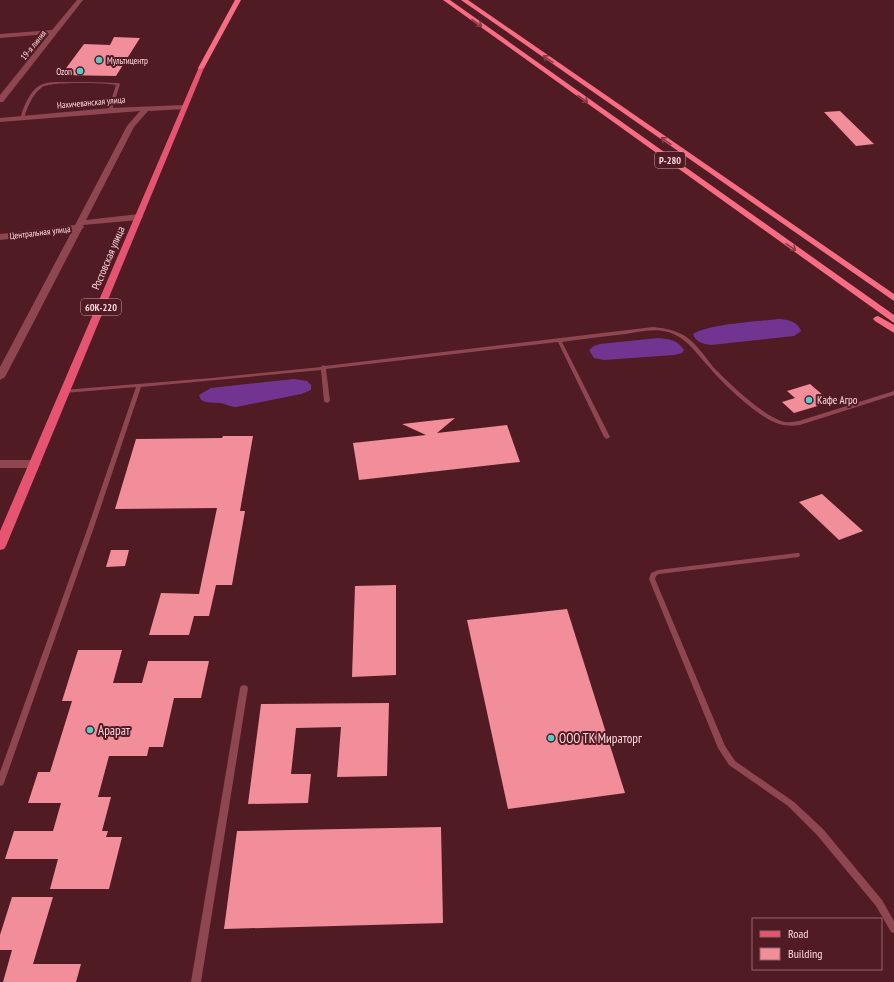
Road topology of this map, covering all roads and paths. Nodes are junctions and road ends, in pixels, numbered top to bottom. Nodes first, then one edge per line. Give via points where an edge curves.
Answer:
1 (80, 0) edge
2 (238, 0) edge
3 (446, 0) edge
4 (464, 0) edge
5 (227, 5) dead end
6 (55, 32) junction
7 (0, 36) edge
8 (201, 68) junction
9 (0, 100) edge
10 (184, 107) junction
11 (146, 108) junction
12 (110, 110) junction
13 (22, 118) junction
14 (0, 120) edge
15 (705, 168) junction
16 (709, 188) junction
17 (139, 217) junction
18 (81, 225) junction
19 (0, 237) edge
20 (894, 290) edge
21 (894, 298) edge
22 (894, 320) edge
23 (894, 330) edge
24 (559, 340) junction
25 (323, 367) junction
26 (0, 378) edge
27 (139, 386) junction
28 (65, 391) junction
29 (894, 393) edge
30 (327, 401) dead end
31 (607, 437) dead end
32 (0, 464) edge
33 (35, 464) junction
34 (0, 546) edge
35 (797, 555) dead end
36 (244, 688) dead end
37 (0, 783) edge
38 (894, 929) edge
39 (196, 982) edge

1 - 6 street, 19-я линия
2 - 8 highway, 60К-220
3 -> 16 highway, Р-280
15 -> 4 highway, Р-280
5 - 8 highway, 60К-220
6 - 7 street
6 - 9 street, 19-я линия
8 - 10 main road, Ростовская улица / 60К-220
10 - 11 street, Нахичеванская улица
10 - 17 main road, Ростовская улица / 60К-220
11 - 12 street, Нахичеванская улица
11 - 18 street via 132,126
12 - 13 street, Нахичеванская улица
12 - 13 lane via 118,84 52,83 41,86 25,109
13 - 14 street, Нахичеванская улица
15 - 20 highway via 800,225
15 - 21 highway, Р-280
16 -> 22 highway, Р-280
16 - 23 highway via 780,248
17 - 18 street, Центральная улица
17 - 28 main road, Ростовская улица / 60К-220
18 - 19 street, Центральная улица
18 - 26 street
24 - 25 lane
24 - 29 lane via 653,329 671,331 679,334 728,384 770,418 790,424
24 - 31 lane
25 - 27 lane
25 - 30 lane
27 - 28 lane
27 - 37 lane
28 - 33 main road, Ростовская улица / 60К-220
32 - 33 street
33 - 34 main road, Ростовская улица / 60К-220
35 - 38 lane via 658,572 653,574 652,579 722,748 732,763 791,804 820,832 879,903
36 - 39 lane

